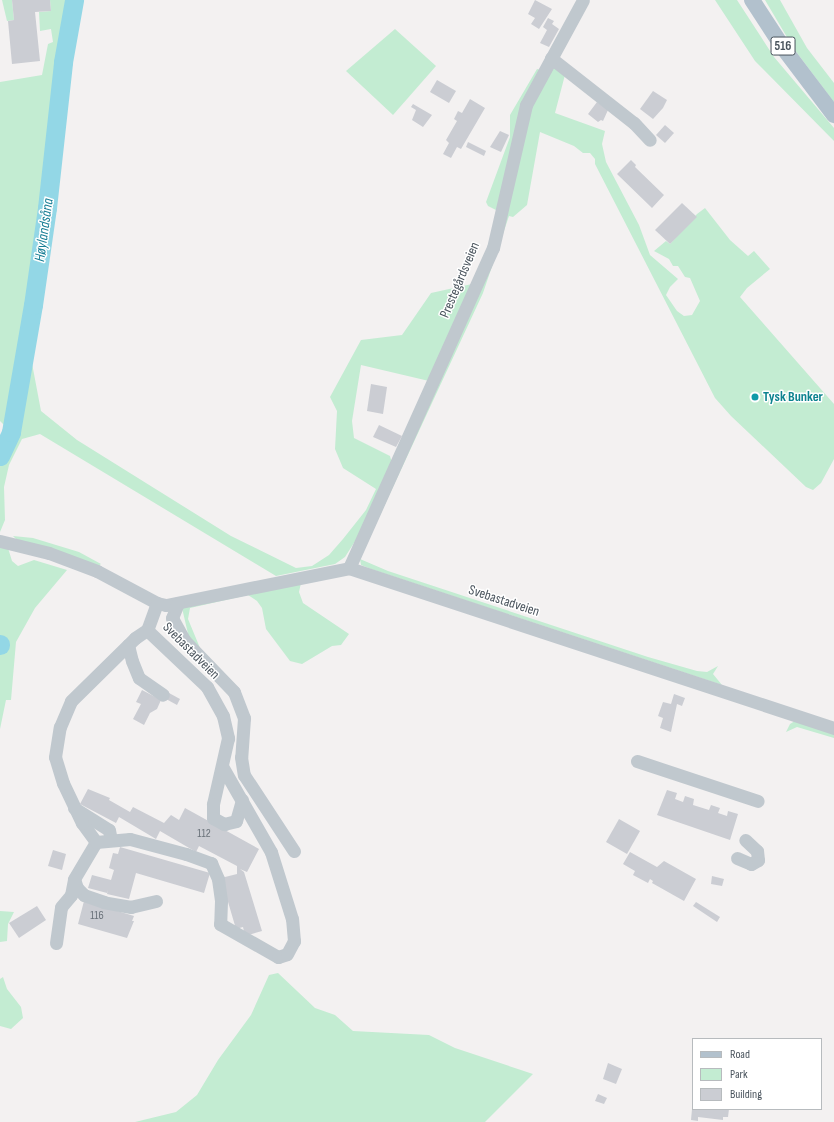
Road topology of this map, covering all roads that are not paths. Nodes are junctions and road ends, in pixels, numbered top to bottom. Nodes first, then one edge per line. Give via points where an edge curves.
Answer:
1 (583, 0) edge
2 (752, 0) edge
3 (551, 58) junction
4 (834, 115) edge
5 (650, 140) dead end
6 (0, 541) edge
7 (349, 568) junction
8 (157, 603) junction
9 (178, 603) junction
10 (147, 630) junction
11 (128, 645) junction
12 (163, 696) dead end
13 (834, 728) edge
14 (636, 761) dead end
15 (218, 778) junction
16 (242, 800) junction
17 (758, 801) dead end
18 (74, 808) junction
19 (111, 840) junction
20 (745, 840) dead end
21 (96, 842) junction
22 (294, 852) dead end
23 (737, 858) dead end
24 (74, 879) junction
25 (156, 901) dead end
26 (56, 943) dead end

1 - 3 street, Prestegårdsveien
2 - 4 main road, 516 via 784,49
3 - 5 street via 634,123
3 - 7 street, Prestegårdsveien via 526,105 493,248
6 - 8 street, Svebastadveien via 48,553 97,571
7 - 9 street, Svebastadveien
7 - 13 street, Svebastadveien
8 - 9 street, Svebastadveien
8 - 10 street, Svebastadveien
9 - 22 street via 172,618 184,640 234,692 244,718 241,757 244,775
10 - 11 street
10 - 15 street, Svebastadveien via 207,687 223,716 228,738
11 - 12 street via 139,678
11 - 18 street via 71,701 60,727 55,757
14 - 17 street
15 - 16 street
15 - 16 street, Svebastadveien via 213,804 214,818 224,824 236,821
16 - 19 street via 271,852 292,919 294,941 287,954 278,957 220,924 221,901 218,879 211,863 130,839
18 - 19 street via 109,830
18 - 21 street
19 - 21 street
20 - 23 street via 757,851 758,860 751,864
21 - 24 street
24 - 25 street via 77,888 84,895 104,902 131,907
24 - 26 street via 71,895 61,907

